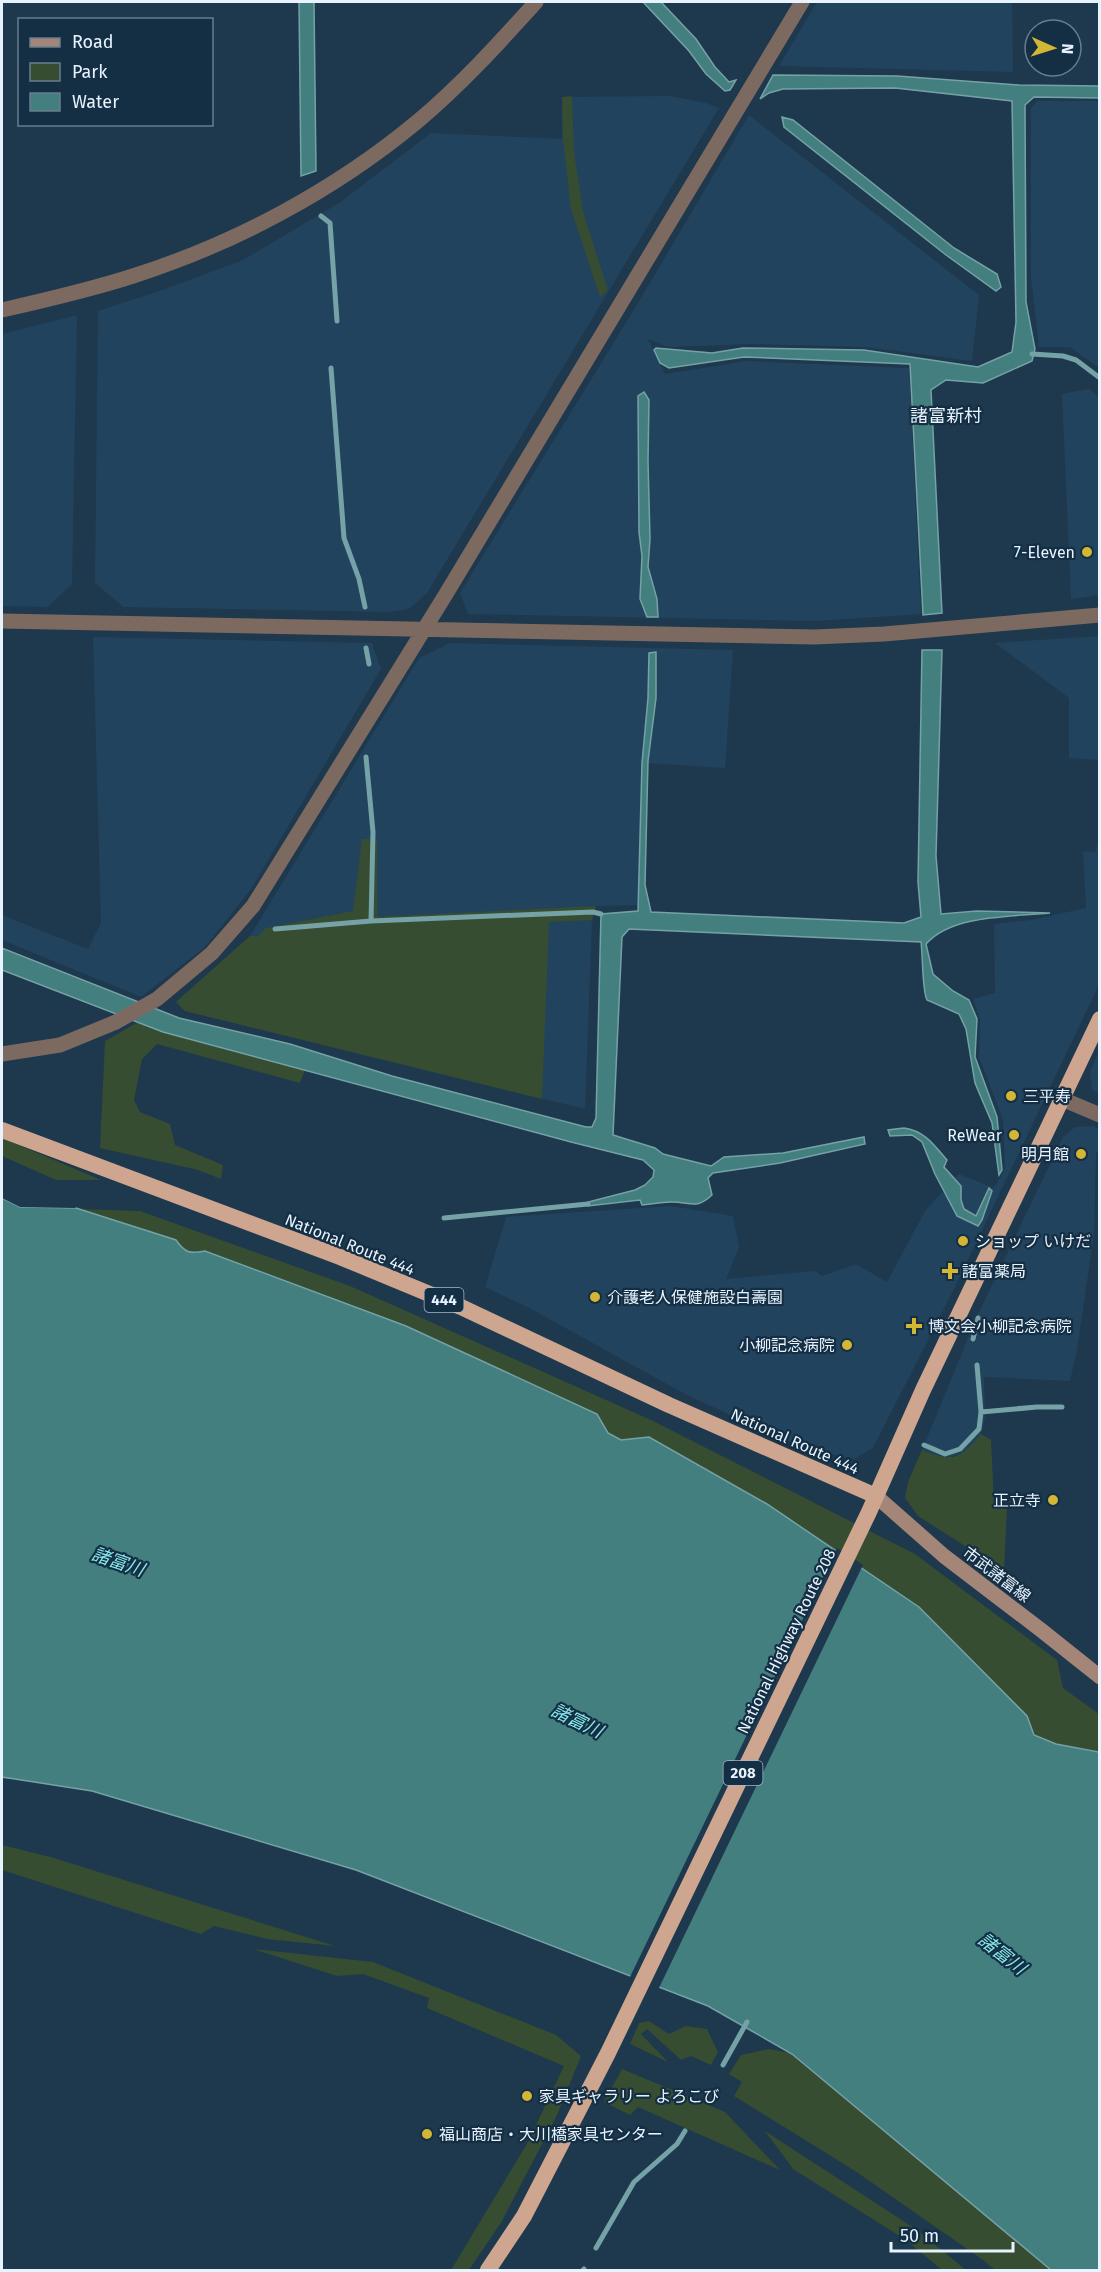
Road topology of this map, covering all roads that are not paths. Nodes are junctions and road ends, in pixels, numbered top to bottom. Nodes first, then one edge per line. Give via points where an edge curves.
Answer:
1 (536, 2) edge
2 (802, 2) edge
3 (2, 310) edge
4 (1100, 615) edge
5 (2, 621) edge
6 (424, 630) junction
7 (1100, 1019) edge
8 (2, 1054) edge
9 (1062, 1099) junction
10 (1100, 1115) edge
11 (2, 1130) edge
12 (876, 1496) junction
13 (1100, 1677) edge
14 (488, 2271) edge

1 - 3 street via 419,120 331,184 228,239 135,276
2 - 6 street
4 - 6 street via 814,637
5 - 6 street
6 - 8 street via 253,906 212,953 157,999 116,1022 60,1045
7 - 9 highway, National Highway Route 208 / 208
9 - 10 street
9 - 12 highway, National Highway Route 208 / 208
11 - 12 highway, National Route 444 / 444 via 340,1257 461,1307
12 - 13 main road, 市武諸富線 via 944,1556
12 - 14 highway, National Highway Route 208 / 208 via 616,2034 524,2216

